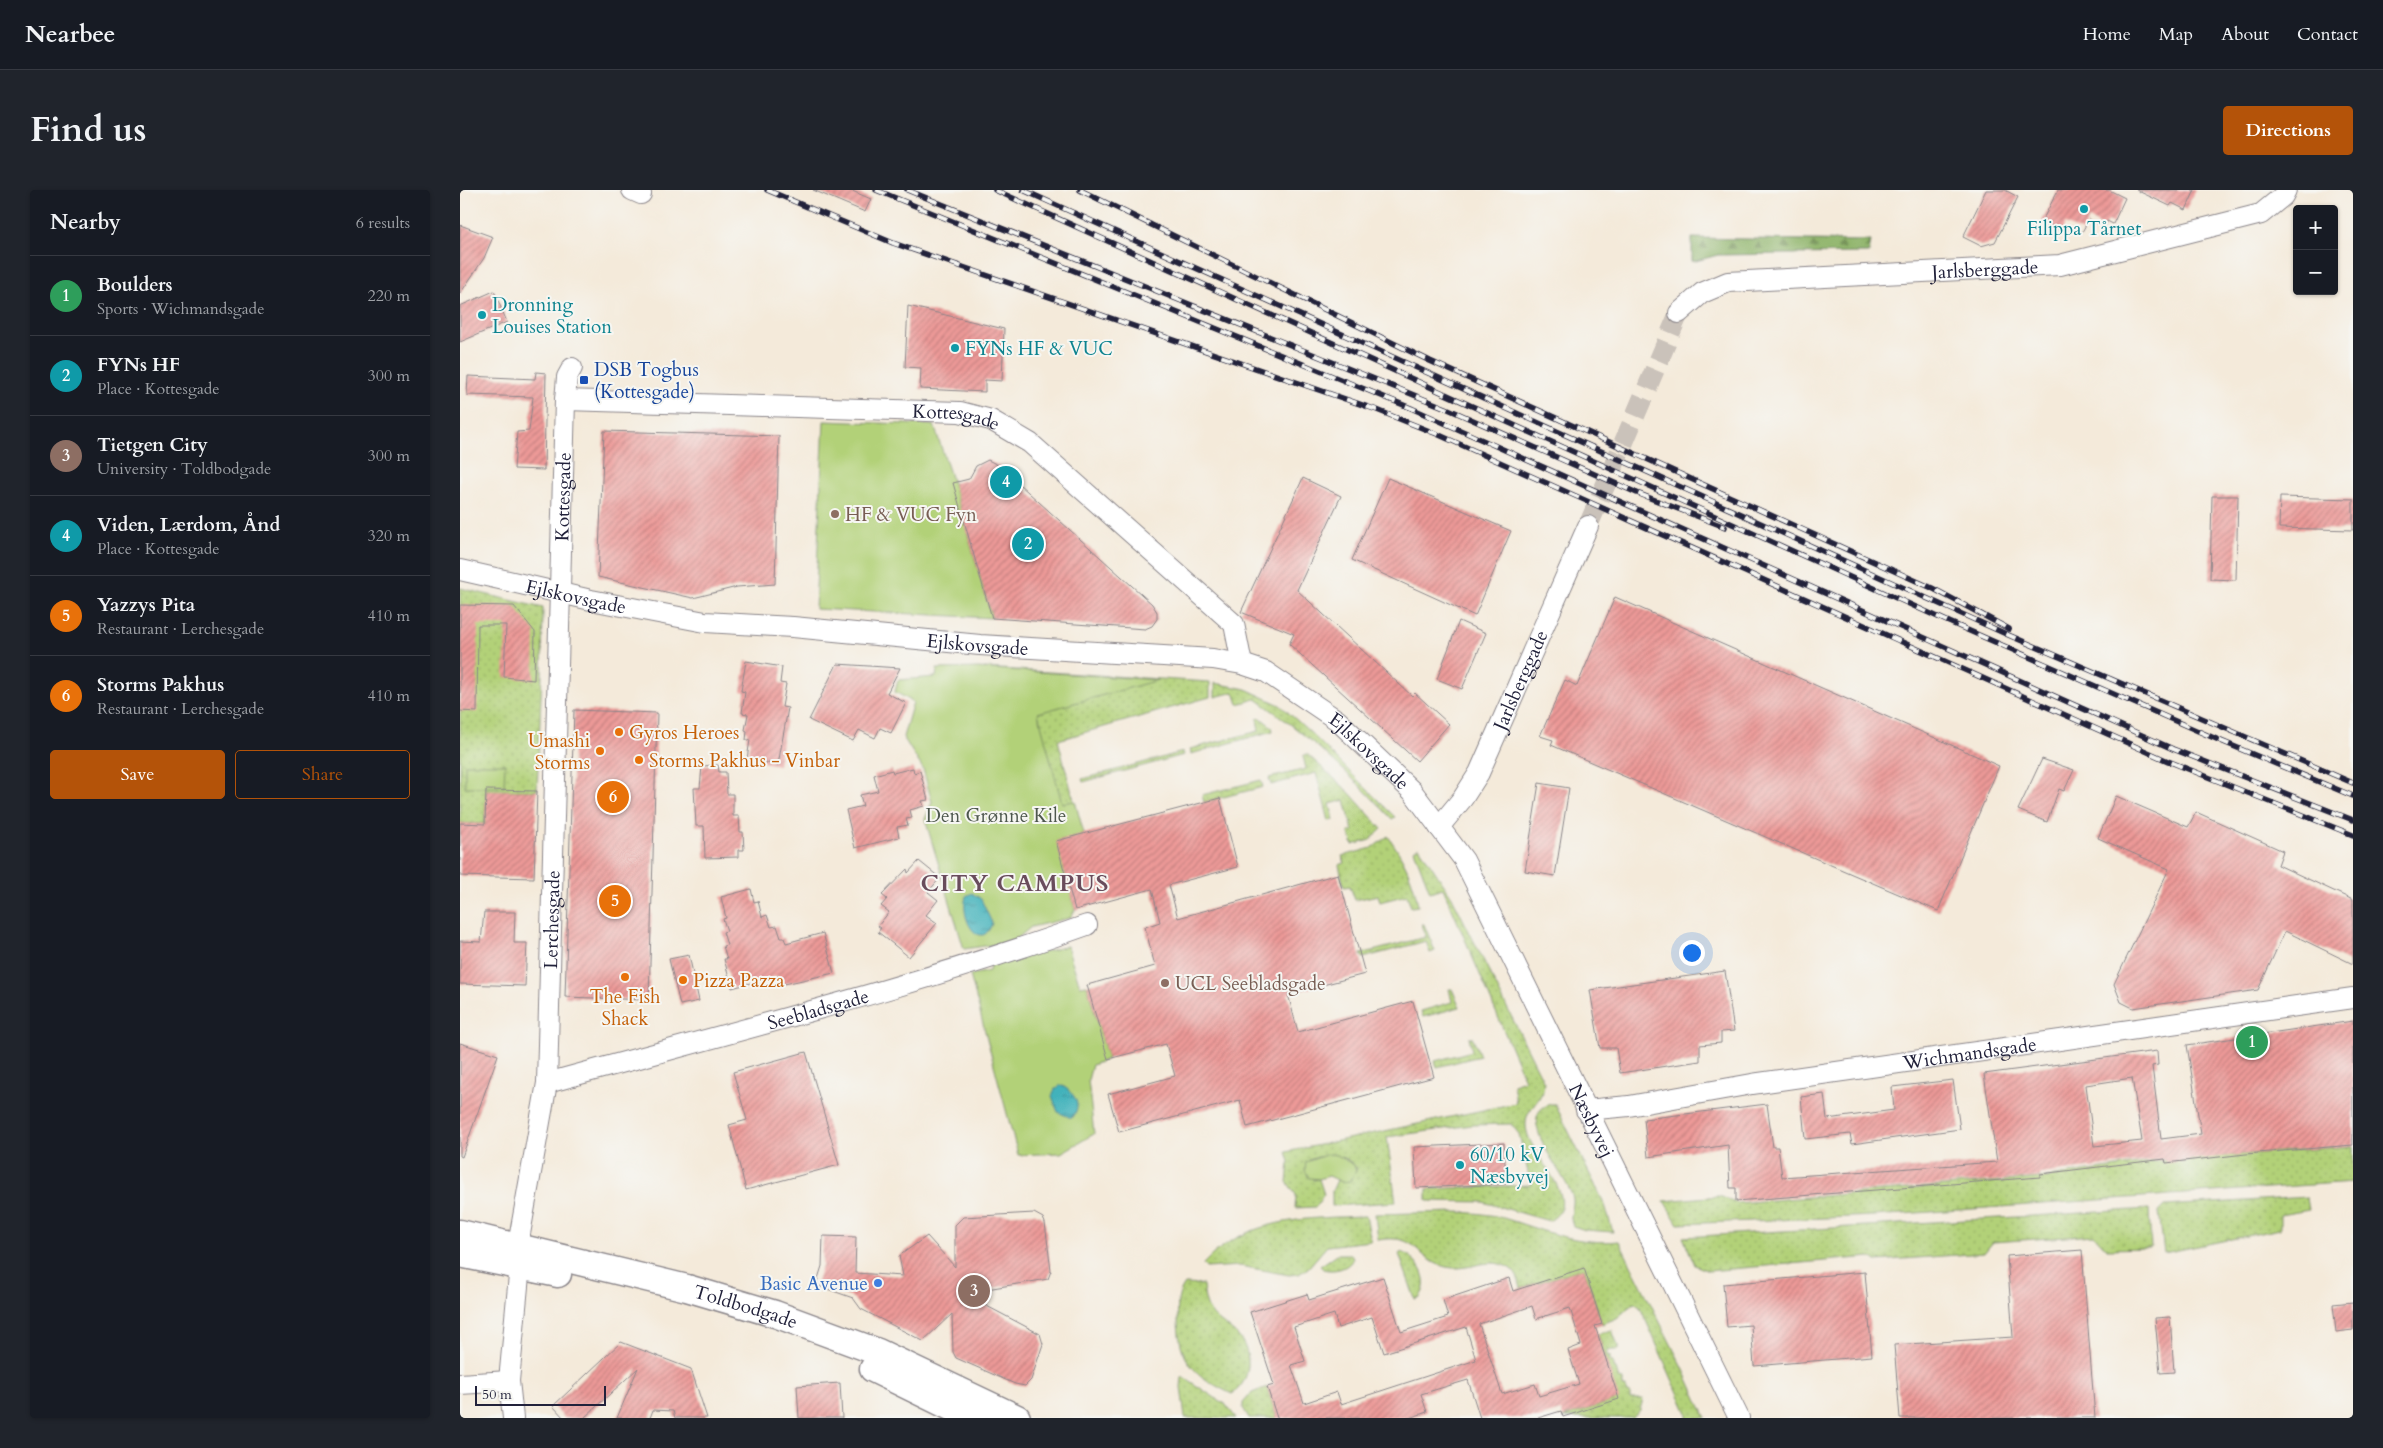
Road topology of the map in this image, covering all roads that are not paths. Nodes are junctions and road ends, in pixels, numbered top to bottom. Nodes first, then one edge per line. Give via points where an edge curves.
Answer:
1 (2286, 190) edge
2 (1679, 313) tunnel mouth
3 (572, 368) dead end
4 (565, 400) junction
5 (1588, 526) tunnel mouth
6 (460, 570) edge
7 (559, 593) junction
8 (1242, 664) junction
9 (1439, 827) junction
10 (1088, 926) dead end
11 (2353, 998) edge
12 (547, 1083) junction
13 (1586, 1110) junction
14 (460, 1233) edge
15 (460, 1254) edge
16 (519, 1255) junction
17 (509, 1381) junction
18 (460, 1384) edge
19 (513, 1418) edge
20 (973, 1418) edge
21 (1017, 1418) edge
22 (1739, 1418) edge

1 - 2 street, Jarlsberggade via 2261,214 2060,265 1728,282 1702,293
3 - 4 street, Kottesgade via 567,377
4 - 7 street, Kottesgade
4 - 8 street, Kottesgade via 960,412 991,420 1030,443 1234,624
5 - 9 street, Jarlsberggade via 1479,773
6 - 7 street, Ejlskovsgade
7 - 8 street, Ejlskovsgade via 705,622 980,645 1213,659
7 - 12 street, Lerchesgade
8 - 9 street, Ejlskovsgade via 1266,672 1337,720 1412,791
9 - 13 street, Næsbyvej via 1464,860
10 - 12 street, Seebladsgade via 869,995
11 - 13 street, Wichmandsgade
12 - 16 street, Lerchesgade
13 - 22 street, Næsbyvej
14 - 16 main road, Toldbodgade
15 - 16 main road, Toldbodgade
16 - 17 street, Lerchesgade
16 - 20 main road, Toldbodgade via 785,1335 875,1370
16 - 21 main road, Toldbodgade via 687,1288 775,1314 878,1352
17 - 18 street
17 - 19 street, Lerchesgade

